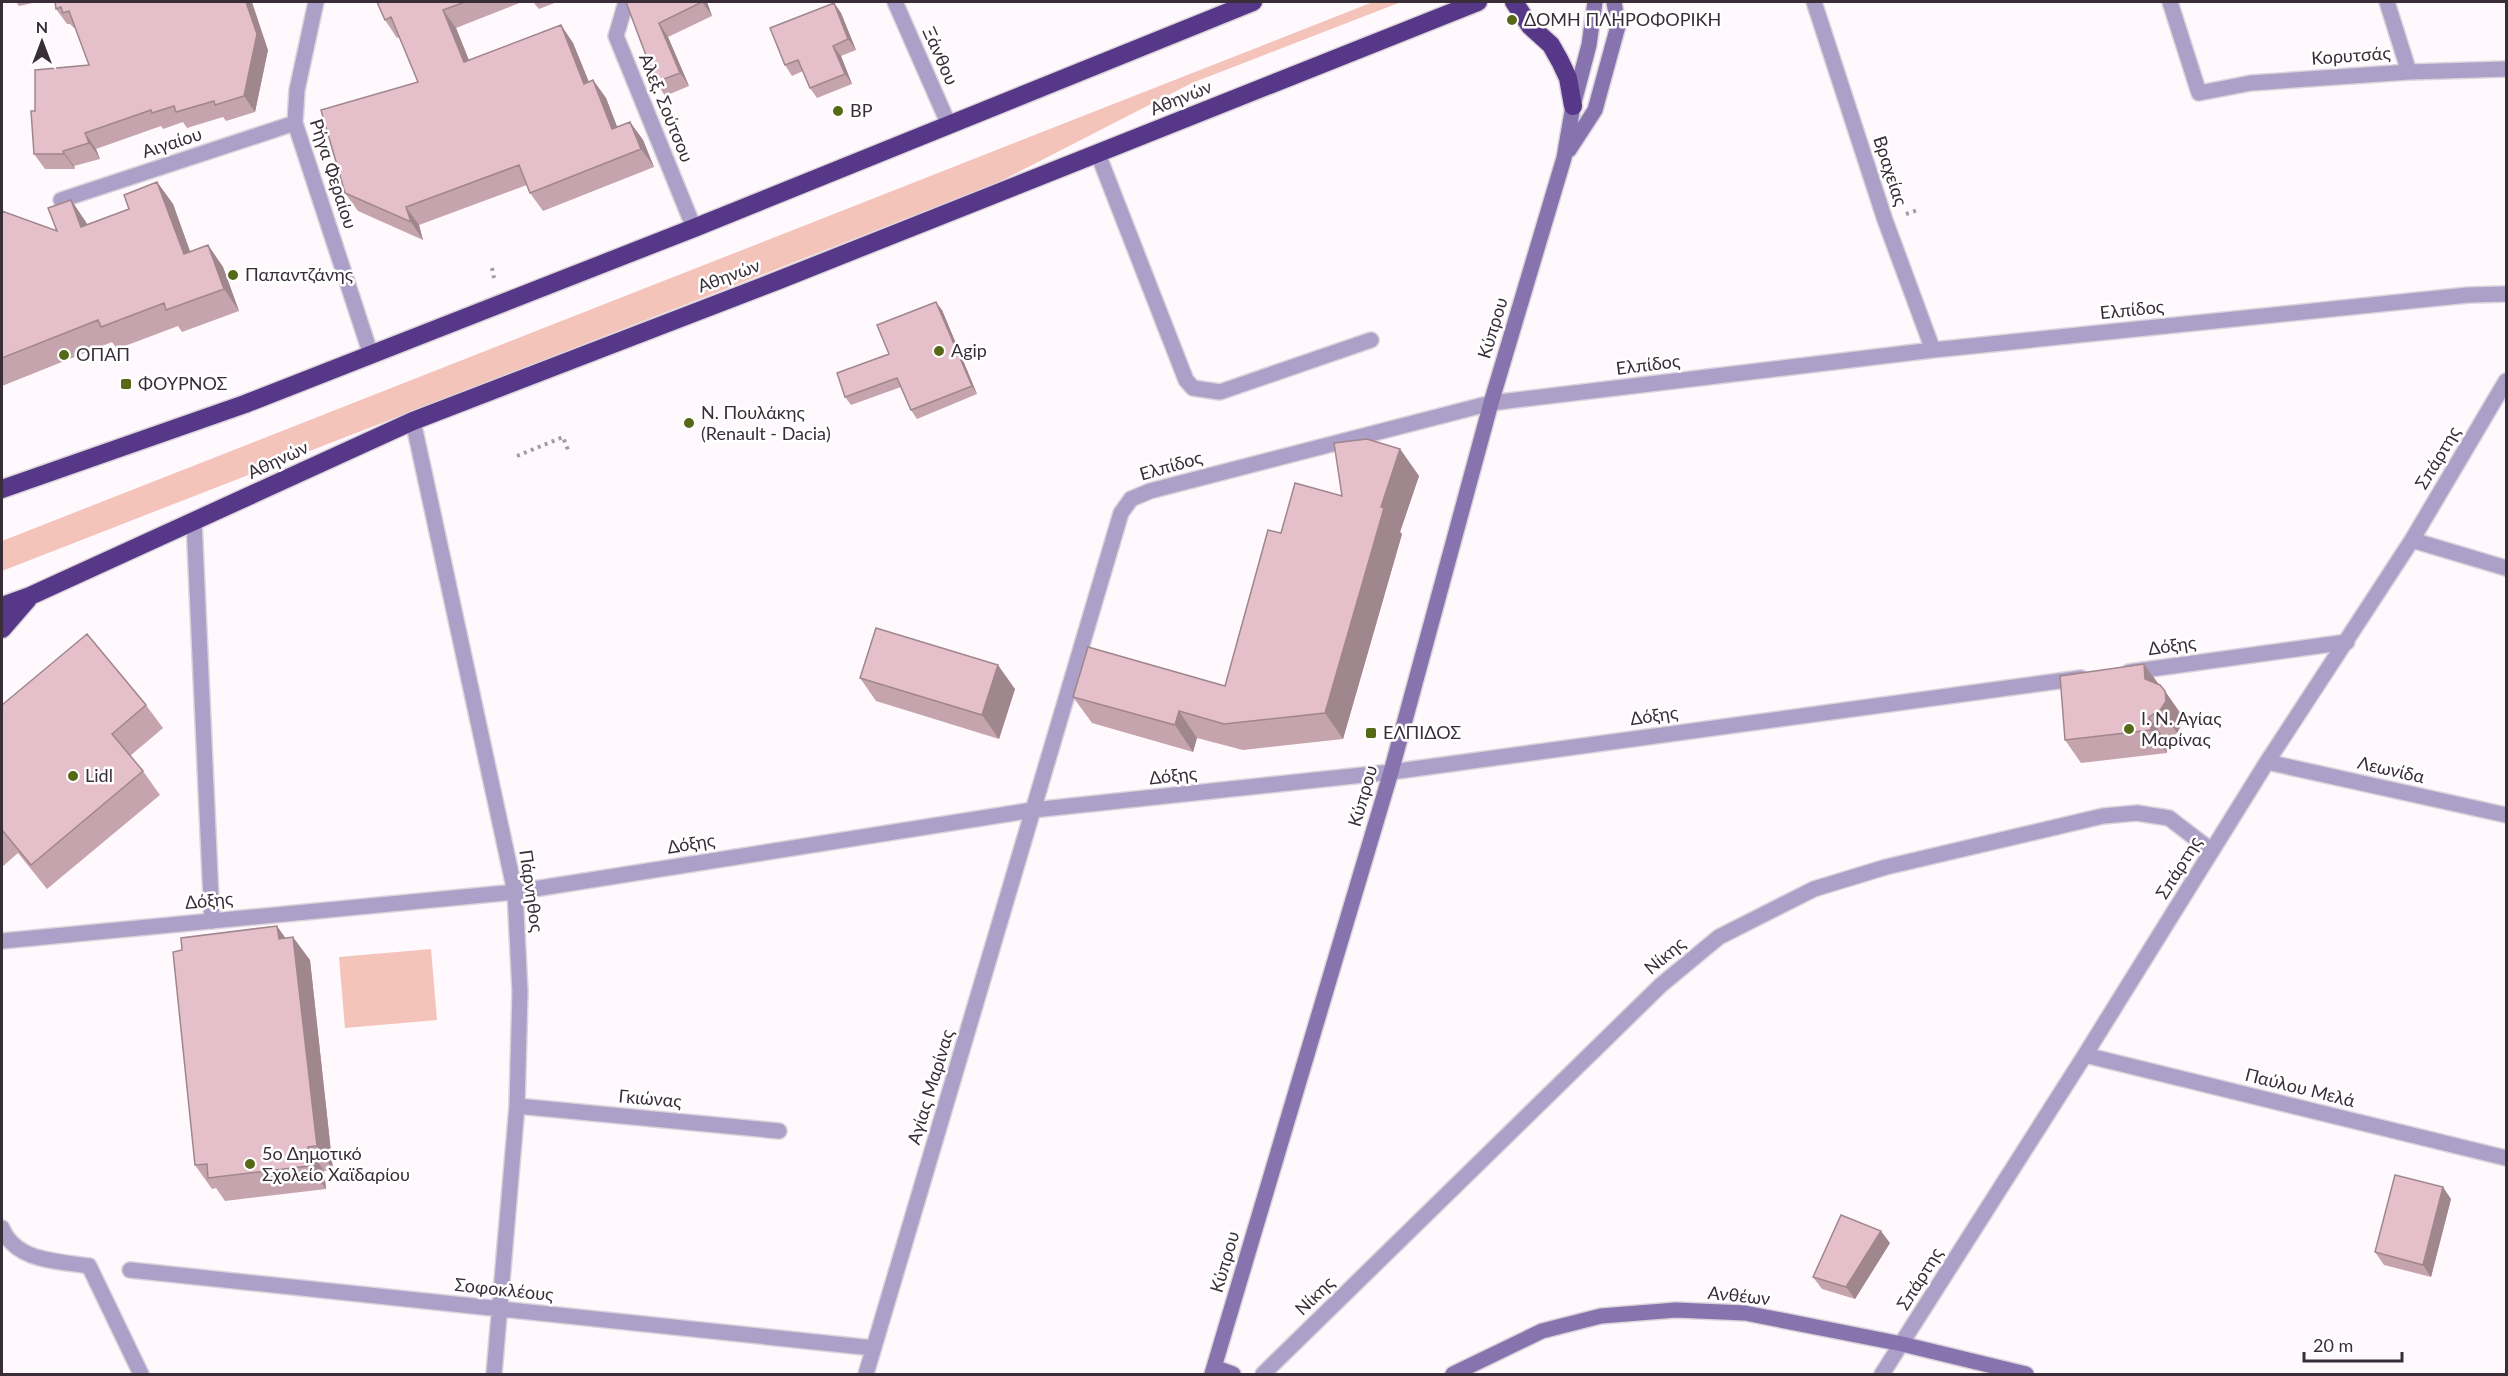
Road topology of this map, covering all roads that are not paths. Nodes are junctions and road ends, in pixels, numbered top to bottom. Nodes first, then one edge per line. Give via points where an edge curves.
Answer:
1 (316, 2) edge
2 (626, 2) edge
3 (895, 2) edge
4 (1253, 2) edge
5 (1479, 2) edge
6 (1514, 2) edge
7 (1595, 2) edge
8 (1614, 2) edge
9 (1814, 2) edge
10 (2170, 2) edge
11 (2387, 2) edge
12 (2506, 69) edge
13 (2409, 72) junction
14 (1573, 106) junction
15 (295, 123) junction
16 (949, 125) junction
17 (1098, 154) junction
18 (1564, 158) junction
19 (61, 200) dead end
20 (694, 228) junction
21 (2506, 294) edge
22 (1371, 340) dead end
23 (1934, 350) junction
24 (371, 355) junction
25 (2506, 381) edge
26 (1491, 403) junction
27 (413, 421) junction
28 (2, 489) edge
29 (194, 521) junction
30 (2412, 540) junction
31 (2506, 568) edge
32 (30, 596) junction
33 (2, 606) edge
34 (2, 629) edge
35 (2347, 642) junction
36 (2267, 762) junction
37 (1391, 772) junction
38 (1033, 810) junction
39 (2506, 815) edge
40 (2212, 851) junction
41 (515, 892) junction
42 (212, 921) junction
43 (2, 940) edge
44 (2085, 1055) junction
45 (517, 1106) junction
46 (779, 1131) dead end
47 (2506, 1158) edge
48 (2, 1228) edge
49 (130, 1270) dead end
50 (501, 1310) junction
51 (1902, 1344) junction
52 (873, 1348) junction
53 (1213, 1371) edge
54 (141, 1374) edge
55 (494, 1374) edge
56 (866, 1374) edge
57 (1233, 1374) edge
58 (1263, 1374) edge
59 (1453, 1374) edge
60 (1882, 1374) edge
61 (2026, 1374) edge

1 - 15 street, Ρήγα Φεραίου via 297,90
2 - 20 street, Αλεξ. Σούτσου via 616,36
3 - 16 street, Ξάνθου
4 - 16 highway
5 - 17 highway, Αθηνών
6 - 14 highway via 1530,26 1551,45 1568,78
7 - 14 street, Κύπρου via 1589,45
8 - 18 street, Κύπρου via 1618,26 1595,110
9 - 23 street, Βραχείας via 1885,219
10 - 13 street, Κορυτσάς via 2199,93 2252,83
11 - 13 street
12 - 13 street, Κορυτσάς
14 - 18 street, Κύπρου
15 - 19 street, Αιγαίου
15 - 24 street, Ρήγα Φεραίου
16 - 20 highway
17 - 22 street via 1186,380 1193,388 1220,392
17 - 27 highway, Αθηνών
18 - 26 street, Κύπρου
20 - 24 highway
21 - 23 street, Ελπίδος
23 - 26 street, Ελπίδος
24 - 28 highway via 245,404
25 - 30 street, Σπάρτης
26 - 37 street, Κύπρου
26 - 38 street, Ελπίδος via 1131,499 1121,513
27 - 29 highway, Αθηνών
27 - 41 street, Πάρνηθος
29 - 32 highway, Αθηνών
29 - 42 street
30 - 31 street
30 - 35 street, Σπάρτης
32 - 33 highway, Αθηνών
32 - 34 highway
35 - 36 street, Σπάρτης
35 - 37 street, Δόξης
36 - 39 street, Λεωνίδα
36 - 40 street, Σπάρτης
37 - 38 street, Δόξης
37 - 53 street, Κύπρου
38 - 41 street, Δόξης
38 - 52 street, Αγίας Μαρίνας
40 - 44 street, Σπάρτης
40 - 58 street, Νίκης via 2169,818 2136,813 2103,816 1886,867 1814,889 1719,937 1660,985
41 - 42 street, Δόξης
41 - 45 street, Πάρνηθος via 520,992
42 - 43 street, Δόξης
44 - 47 street, Παύλου Μελά
44 - 51 street, Σπάρτης
45 - 46 street, Γκιώνας
45 - 50 street, Πάρνηθος
48 - 54 street via 21,1252 40,1259 89,1266
49 - 50 street, Σοφοκλέους
50 - 52 street, Σοφοκλέους
50 - 55 street, Πάρνηθος
51 - 59 street, Ανθέων via 1745,1313 1676,1310 1601,1316 1542,1331
51 - 60 street, Σπάρτης
51 - 61 street, Ανθέων
52 - 56 street, Αγίας Μαρίνας
53 - 57 street

